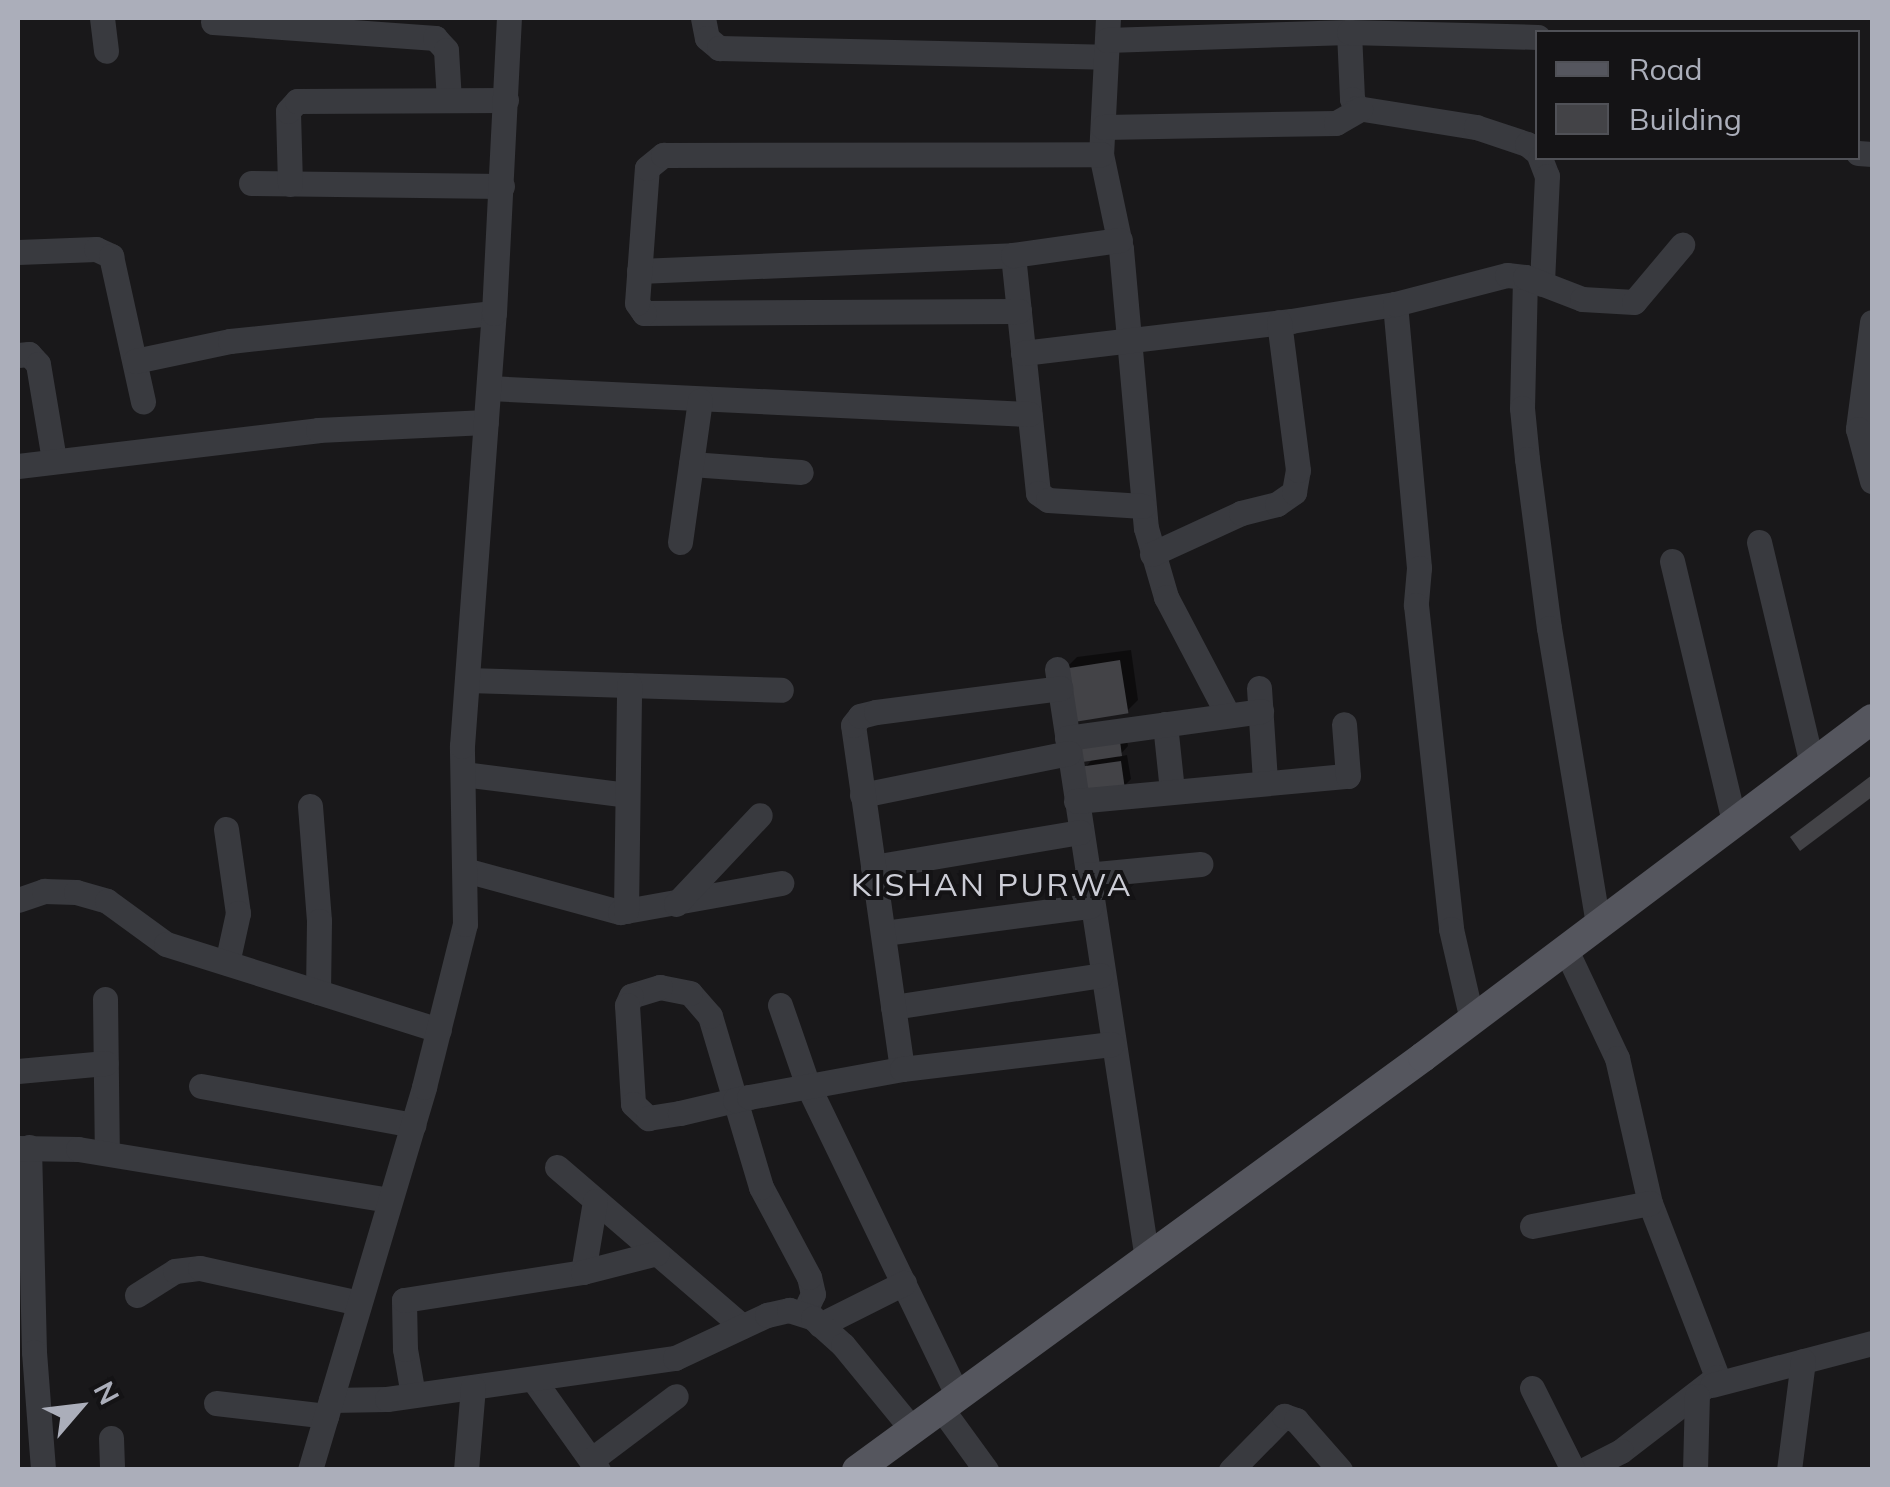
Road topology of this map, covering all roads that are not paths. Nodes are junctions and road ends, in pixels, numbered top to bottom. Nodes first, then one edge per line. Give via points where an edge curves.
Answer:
1 (102, 18) edge
2 (509, 18) edge
3 (703, 18) edge
4 (213, 22) dead end
5 (1349, 32) junction
6 (1535, 36) edge
7 (1107, 38) edge
8 (106, 51) dead end
9 (449, 100) junction
10 (506, 100) junction
11 (1360, 110) junction
12 (1103, 127) junction
13 (1535, 152) edge
14 (1101, 154) junction
15 (1541, 160) edge
16 (251, 184) dead end
17 (290, 184) junction
18 (502, 186) junction
19 (1120, 240) junction
20 (1682, 245) dead end
21 (18, 252) edge
22 (1014, 255) junction
23 (639, 271) junction
24 (1534, 280) junction
25 (1395, 304) junction
26 (1020, 310) junction
27 (494, 312) junction
28 (1279, 322) junction
29 (1872, 322) edge
30 (1128, 340) junction
31 (1023, 353) junction
32 (18, 355) edge
33 (135, 361) junction
34 (489, 388) junction
35 (700, 400) junction
36 (144, 402) dead end
37 (1028, 414) junction
38 (486, 422) junction
39 (54, 460) junction
40 (691, 464) junction
41 (18, 466) edge
42 (801, 472) dead end
43 (1872, 481) edge
44 (1142, 506) junction
45 (680, 542) dead end
46 (1759, 542) dead end
47 (1152, 554) junction
48 (1672, 561) dead end
49 (467, 680) junction
50 (629, 685) junction
51 (781, 690) dead end
52 (1228, 715) junction
53 (1872, 719) edge
54 (1165, 724) junction
55 (1344, 724) dead end
56 (1068, 746) junction
57 (1812, 764) junction
58 (463, 774) junction
59 (1265, 782) junction
60 (1172, 791) junction
61 (627, 795) junction
62 (862, 795) junction
63 (1076, 801) junction
64 (310, 806) dead end
65 (760, 815) dead end
66 (1734, 821) junction
67 (226, 829) dead end
68 (1080, 832) junction
69 (1200, 864) dead end
70 (873, 867) junction
71 (465, 870) junction
72 (1086, 874) junction
73 (781, 883) dead end
74 (18, 900) edge
75 (676, 904) junction
76 (1090, 906) junction
77 (626, 911) junction
78 (1598, 923) junction
79 (884, 932) junction
80 (1565, 948) junction
81 (227, 963) junction
82 (1101, 975) junction
83 (318, 992) junction
84 (105, 999) dead end
85 (780, 1005) dead end
86 (894, 1007) junction
87 (1472, 1020) junction
88 (438, 1030) junction
89 (1112, 1044) junction
90 (106, 1063) junction
91 (902, 1070) junction
92 (18, 1071) edge
93 (200, 1086) dead end
94 (808, 1086) junction
95 (735, 1100) junction
96 (413, 1125) junction
97 (23, 1148) edge
98 (107, 1153) junction
99 (557, 1168) dead end
100 (390, 1200) junction
101 (596, 1200) junction
102 (1650, 1203) junction
103 (1532, 1226) dead end
104 (657, 1253) junction
105 (1147, 1259) junction
106 (583, 1272) junction
107 (904, 1283) junction
108 (137, 1295) dead end
109 (360, 1303) junction
110 (812, 1319) junction
111 (742, 1326) junction
112 (1872, 1343) edge
113 (1803, 1361) junction
114 (534, 1380) junction
115 (473, 1388) junction
116 (1532, 1388) dead end
117 (1704, 1390) junction
118 (413, 1396) junction
119 (676, 1396) dead end
120 (949, 1401) junction
121 (216, 1403) dead end
122 (329, 1408) junction
123 (912, 1429) junction
124 (111, 1438) dead end
125 (594, 1465) edge
126 (43, 1470) edge
127 (112, 1470) edge
128 (310, 1470) edge
129 (466, 1470) edge
130 (856, 1470) edge
131 (986, 1470) edge
132 (1231, 1470) edge
133 (1340, 1470) edge
134 (1573, 1470) edge
135 (1584, 1470) edge
136 (1695, 1470) edge
137 (1790, 1470) edge

1 - 8 street
2 - 10 street
3 - 7 street via 707,38 719,48
4 - 9 street via 435,38 446,50
5 - 6 street
5 - 7 street
5 - 11 street via 1352,99
7 - 12 street
9 - 10 street
9 - 17 street via 297,101 288,111
10 - 18 street
11 - 12 street via 1336,123
11 - 13 street via 1476,127
12 - 14 street
14 - 19 street
14 - 23 street via 662,155 647,168
15 - 24 street via 1547,176
16 - 17 street
17 - 18 street
18 - 27 street
19 - 22 street
19 - 30 street
20 - 24 street via 1634,302 1582,299
21 - 33 street via 107,252
22 - 23 street
22 - 26 street
23 - 26 street via 637,304 644,313
24 - 25 street via 1507,275
24 - 78 street via 1522,408 1526,459
25 - 28 street
25 - 87 street via 1419,568 1416,605 1451,930
26 - 31 street
27 - 33 street via 230,341
27 - 34 street
28 - 30 street
28 - 47 street via 1298,470 1294,492
29 - 43 street via 1858,429
30 - 31 street
30 - 44 street
31 - 37 street
32 - 39 street via 29,354 38,364
33 - 36 street
34 - 35 street
34 - 38 street
35 - 37 street
35 - 40 street
37 - 44 street via 1042,497
38 - 39 street via 318,430
38 - 49 street
39 - 41 street
40 - 42 street
40 - 45 street
44 - 47 street
46 - 57 street
47 - 52 street via 1166,597
48 - 66 street
49 - 50 street
49 - 58 street
50 - 51 street
50 - 61 street
52 - 54 street
52 - 59 street via 1260,699
53 - 57 main road
54 - 56 street
54 - 60 street
55 - 59 street via 1348,776
56 - 62 street
56 - 62 street via 1058,678 860,716 853,725
56 - 63 street
57 - 66 main road
58 - 61 street
58 - 71 street
59 - 60 street
60 - 63 street
61 - 77 street
62 - 70 street
63 - 68 street
64 - 83 street
65 - 75 street
66 - 78 main road
67 - 81 street via 238,913
68 - 70 street
68 - 72 street
69 - 72 street
70 - 79 street
71 - 77 street via 590,907
71 - 88 street via 463,935
72 - 76 street
73 - 75 street
74 - 81 street via 44,891 106,901 166,944
75 - 77 street
76 - 79 street
76 - 82 street
78 - 80 main road
79 - 86 street
80 - 87 main road
80 - 102 street via 1617,1058
81 - 83 street
82 - 86 street
82 - 89 street
83 - 88 street
84 - 90 street
85 - 94 street
86 - 91 street
87 - 105 main road
88 - 96 street
89 - 91 street
89 - 105 street
90 - 92 street
90 - 98 street
91 - 94 street
93 - 96 street
94 - 95 street
94 - 107 street
95 - 95 street via 648,1118 640,1114 633,1104 631,996 660,987 698,1000 710,1016
95 - 110 street via 761,1187 809,1277
96 - 100 street
97 - 98 street
97 - 126 street
98 - 100 street
99 - 101 street
100 - 109 street
101 - 104 street
101 - 106 street
102 - 103 street
102 - 117 street via 1715,1363 1717,1377
104 - 106 street
104 - 111 street
105 - 120 main road
106 - 118 street via 404,1300
107 - 110 street
107 - 120 street
108 - 109 street via 175,1271 200,1268
109 - 122 street
110 - 111 street via 789,1310
110 - 123 street via 843,1345
111 - 114 street via 675,1358
112 - 113 street
113 - 117 street
113 - 137 street
114 - 115 street
114 - 125 street
115 - 118 street
115 - 129 street
116 - 134 street
117 - 135 street
117 - 136 street
118 - 122 street
119 - 125 street
120 - 123 main road
120 - 131 street
121 - 122 street
122 - 128 street
123 - 130 main road
124 - 127 street
132 - 133 street via 1284,1416 1296,1420

